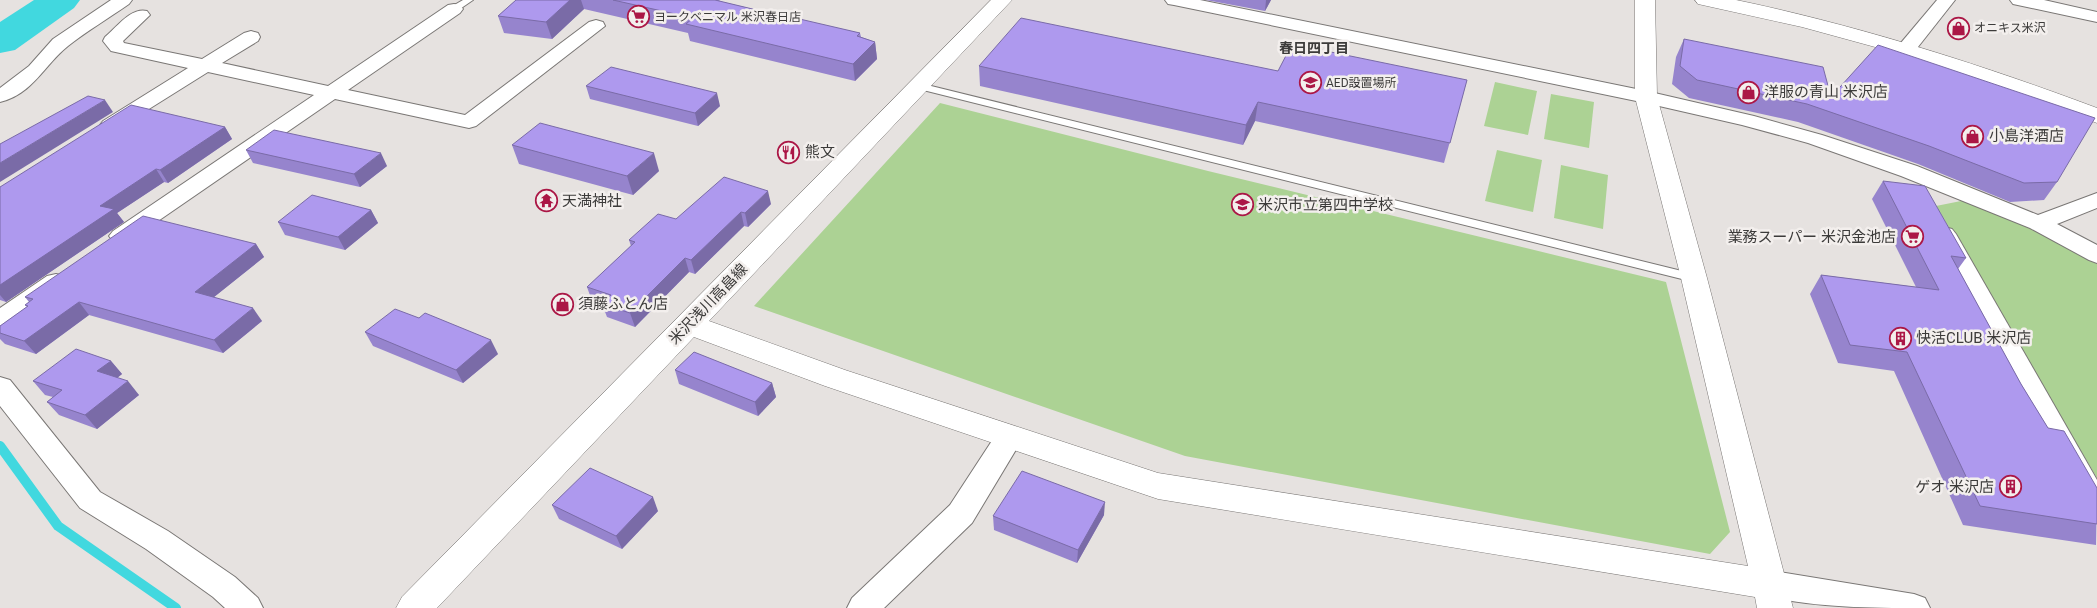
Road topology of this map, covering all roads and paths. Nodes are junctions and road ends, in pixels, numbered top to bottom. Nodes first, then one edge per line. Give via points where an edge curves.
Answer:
1 (123, 0) edge
2 (1002, 0) edge
3 (1174, 0) edge
4 (1645, 0) edge
5 (1705, 0) edge
6 (1946, 0) edge
7 (2019, 0) edge
8 (461, 4) edge
9 (141, 15) dead end
10 (2097, 17) edge
11 (596, 26) dead end
12 (251, 37) dead end
13 (1907, 48) junction
14 (204, 66) junction
15 (919, 86) junction
16 (328, 93) junction
17 (0, 96) edge
18 (1646, 97) junction
19 (2097, 116) edge
20 (90, 138) edge
21 (1909, 171) junction
22 (2097, 200) edge
23 (2038, 224) junction
24 (106, 246) edge
25 (2097, 255) edge
26 (74, 269) edge
27 (1694, 278) junction
28 (0, 320) edge
29 (688, 324) junction
30 (0, 387) edge
31 (1009, 438) junction
32 (2097, 507) edge
33 (1772, 596) edge
34 (247, 608) edge
35 (414, 608) edge
36 (863, 608) edge
37 (1914, 608) edge

1 - 17 street via 60,42 36,70 13,90
2 - 15 street, 米沢浅川高畠線
3 - 18 street
4 - 18 street
5 - 13 street via 1813,23
6 - 13 street
7 - 10 street
8 - 16 street
9 - 14 street via 112,41 118,47
11 - 16 street via 469,122
12 - 14 street
13 - 19 street via 2022,86
14 - 16 street
14 - 20 street
15 - 27 lane
15 - 29 street, 米沢浅川高畠線
16 - 24 street
18 - 21 street via 1815,138
18 - 27 street
21 - 23 street
21 - 32 street
22 - 23 street
23 - 25 street
26 - 28 street
27 - 33 street
29 - 31 street
29 - 35 street, 米沢浅川高畠線
30 - 34 street via 90,500 158,540 224,587
31 - 33 street via 1158,486
31 - 36 street via 961,514
33 - 37 street

